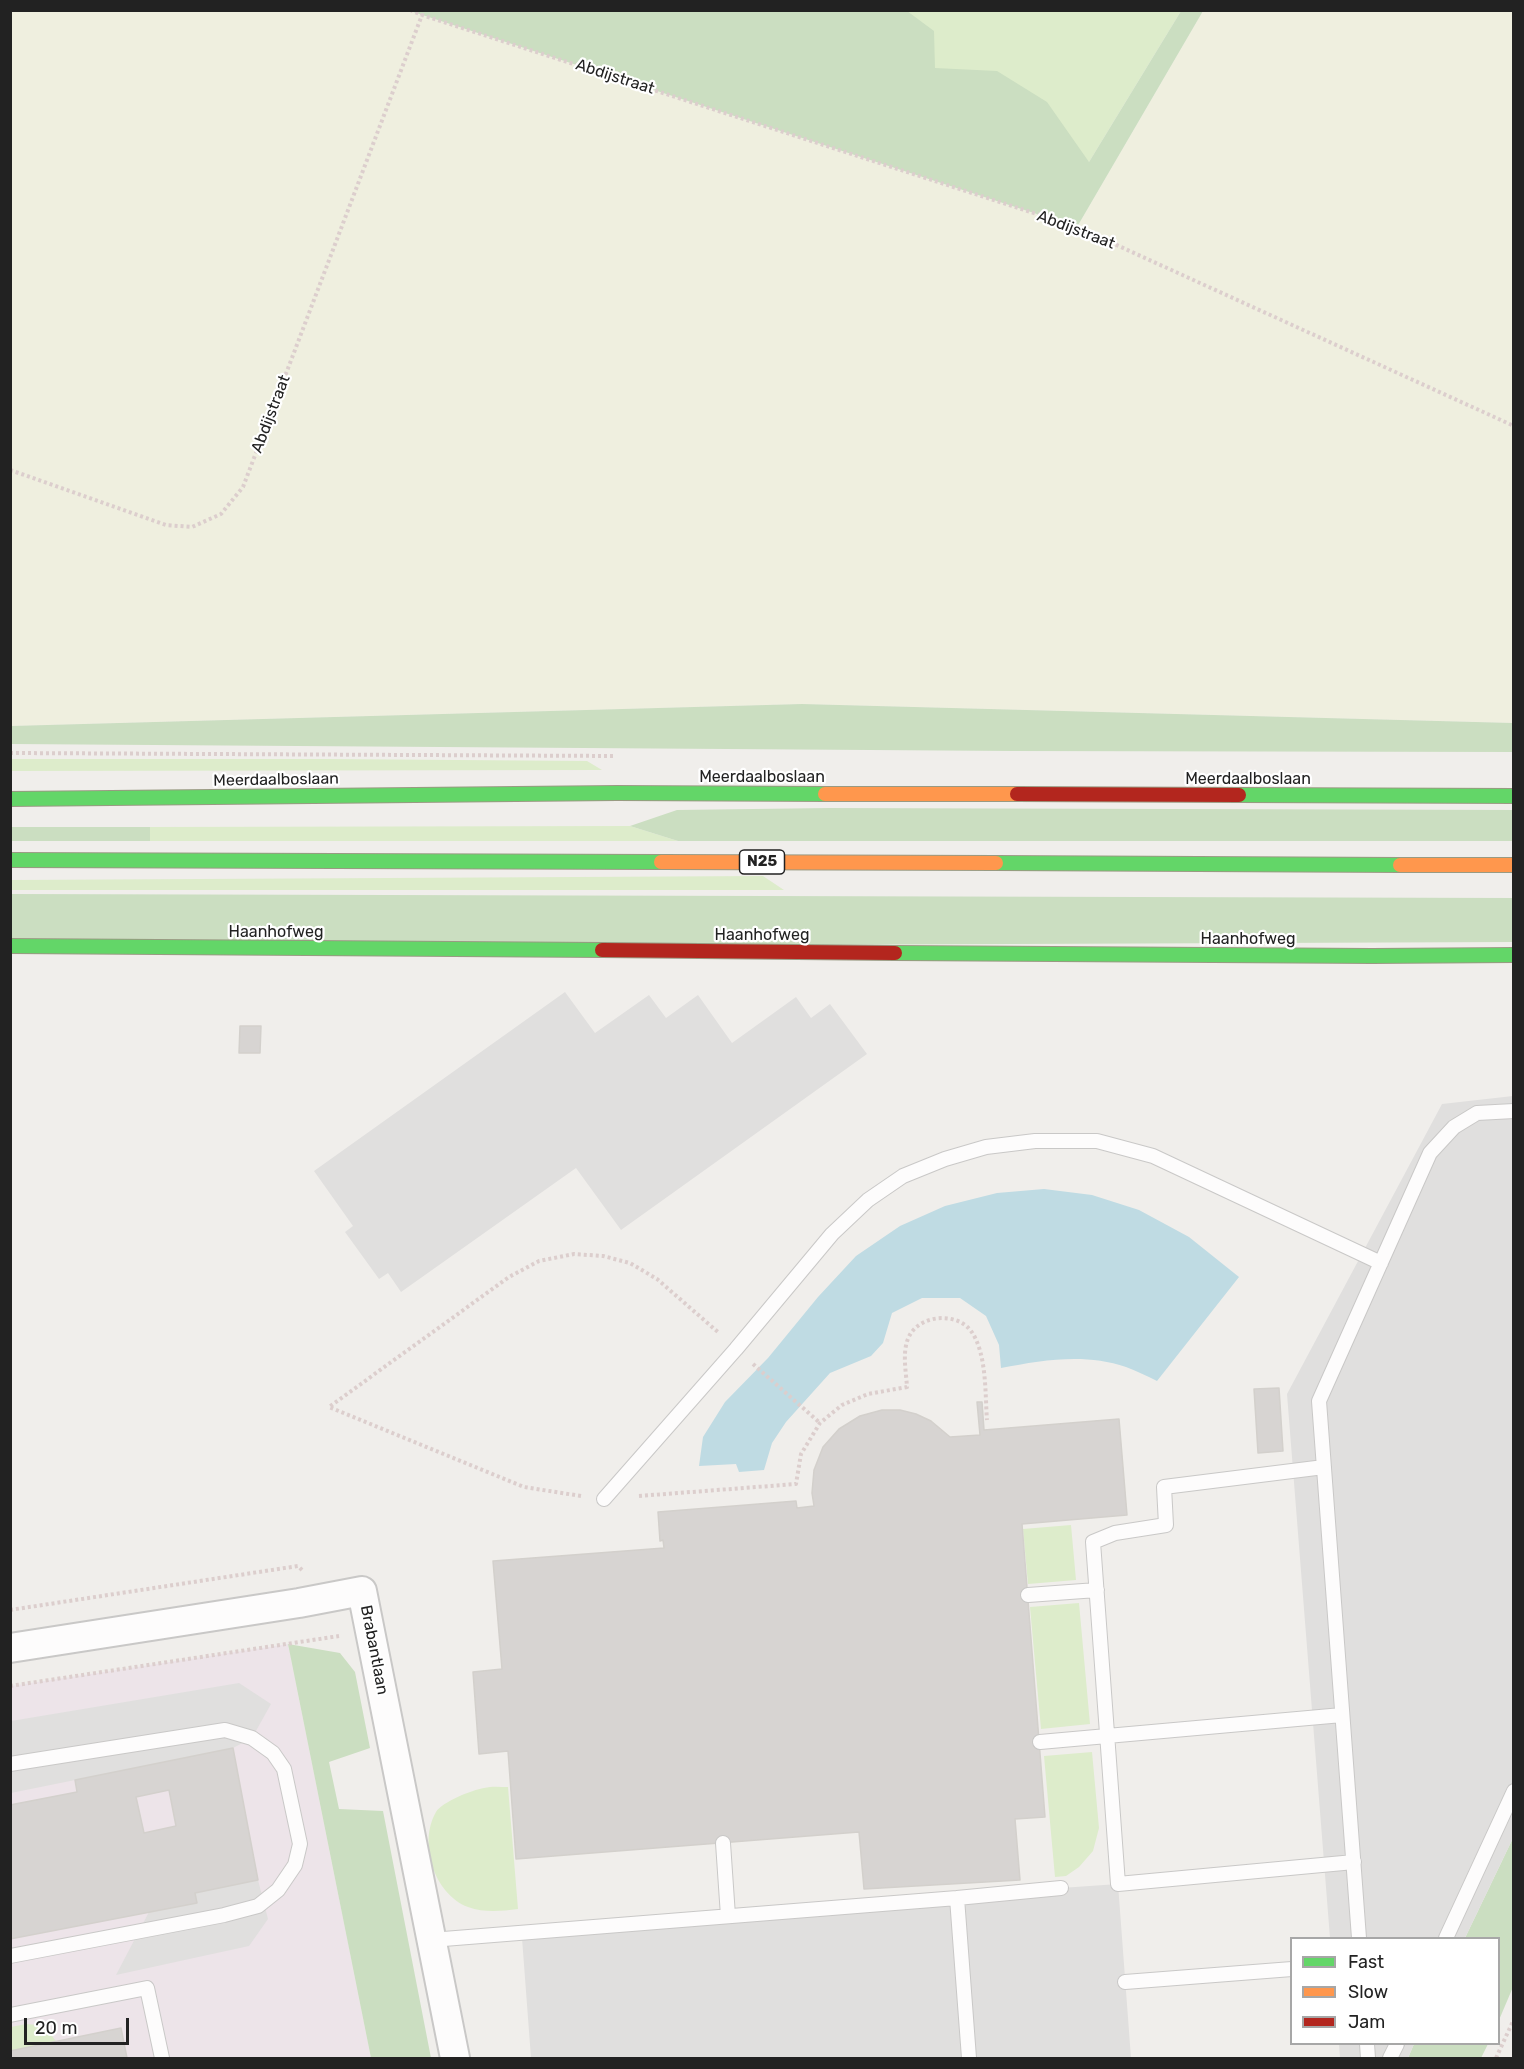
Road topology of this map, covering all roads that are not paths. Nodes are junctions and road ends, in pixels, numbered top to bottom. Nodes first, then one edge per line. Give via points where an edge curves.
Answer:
1 (1514, 796) edge
2 (10, 799) edge
3 (10, 860) edge
4 (1514, 865) edge
5 (10, 946) edge
6 (1514, 955) edge
7 (1514, 1111) edge
8 (1381, 1263) junction
9 (1324, 1467) junction
10 (604, 1499) road end
11 (1097, 1590) junction
12 (1028, 1595) dead end
13 (10, 1648) edge
14 (1342, 1715) junction
15 (1107, 1737) junction
16 (1040, 1742) dead end
17 (10, 1764) edge
18 (1514, 1791) edge
19 (723, 1843) dead end
20 (1354, 1862) junction
21 (1061, 1888) dead end
22 (957, 1898) junction
23 (728, 1916) junction
24 (1359, 1937) edge
25 (1446, 1937) edge
26 (431, 1940) junction
27 (10, 1956) edge
28 (1290, 1970) edge
29 (1125, 1982) dead end
30 (10, 2014) edge
31 (162, 2058) edge
32 (455, 2058) edge
33 (969, 2058) edge

1 - 2 main road, Meerdaalboslaan via 605,793
3 - 4 main road, N25
5 - 6 main road, Haanhofweg
7 - 8 lane via 1477,1113 1454,1127 1430,1153
8 - 9 lane via 1319,1401
8 - 10 lane via 1153,1156 1097,1141 1035,1141 986,1147 945,1159 903,1176 868,1200 832,1234
9 - 11 lane via 1164,1487 1166,1526 1115,1533 1094,1542
9 - 14 lane
11 - 12 lane
11 - 15 lane
13 - 26 street, Brabantlaan via 362,1591
14 - 15 lane
14 - 20 lane
15 - 16 lane
15 - 20 lane via 1118,1884
17 - 27 lane via 225,1730 252,1738 273,1753 284,1769 300,1844 295,1864 278,1890 258,1906
18 - 25 lane
19 - 23 lane
20 - 24 lane
21 - 22 lane
22 - 23 lane
22 - 33 lane
23 - 26 lane
26 - 32 street, Brabantlaan
28 - 29 lane
30 - 31 lane via 147,1988

